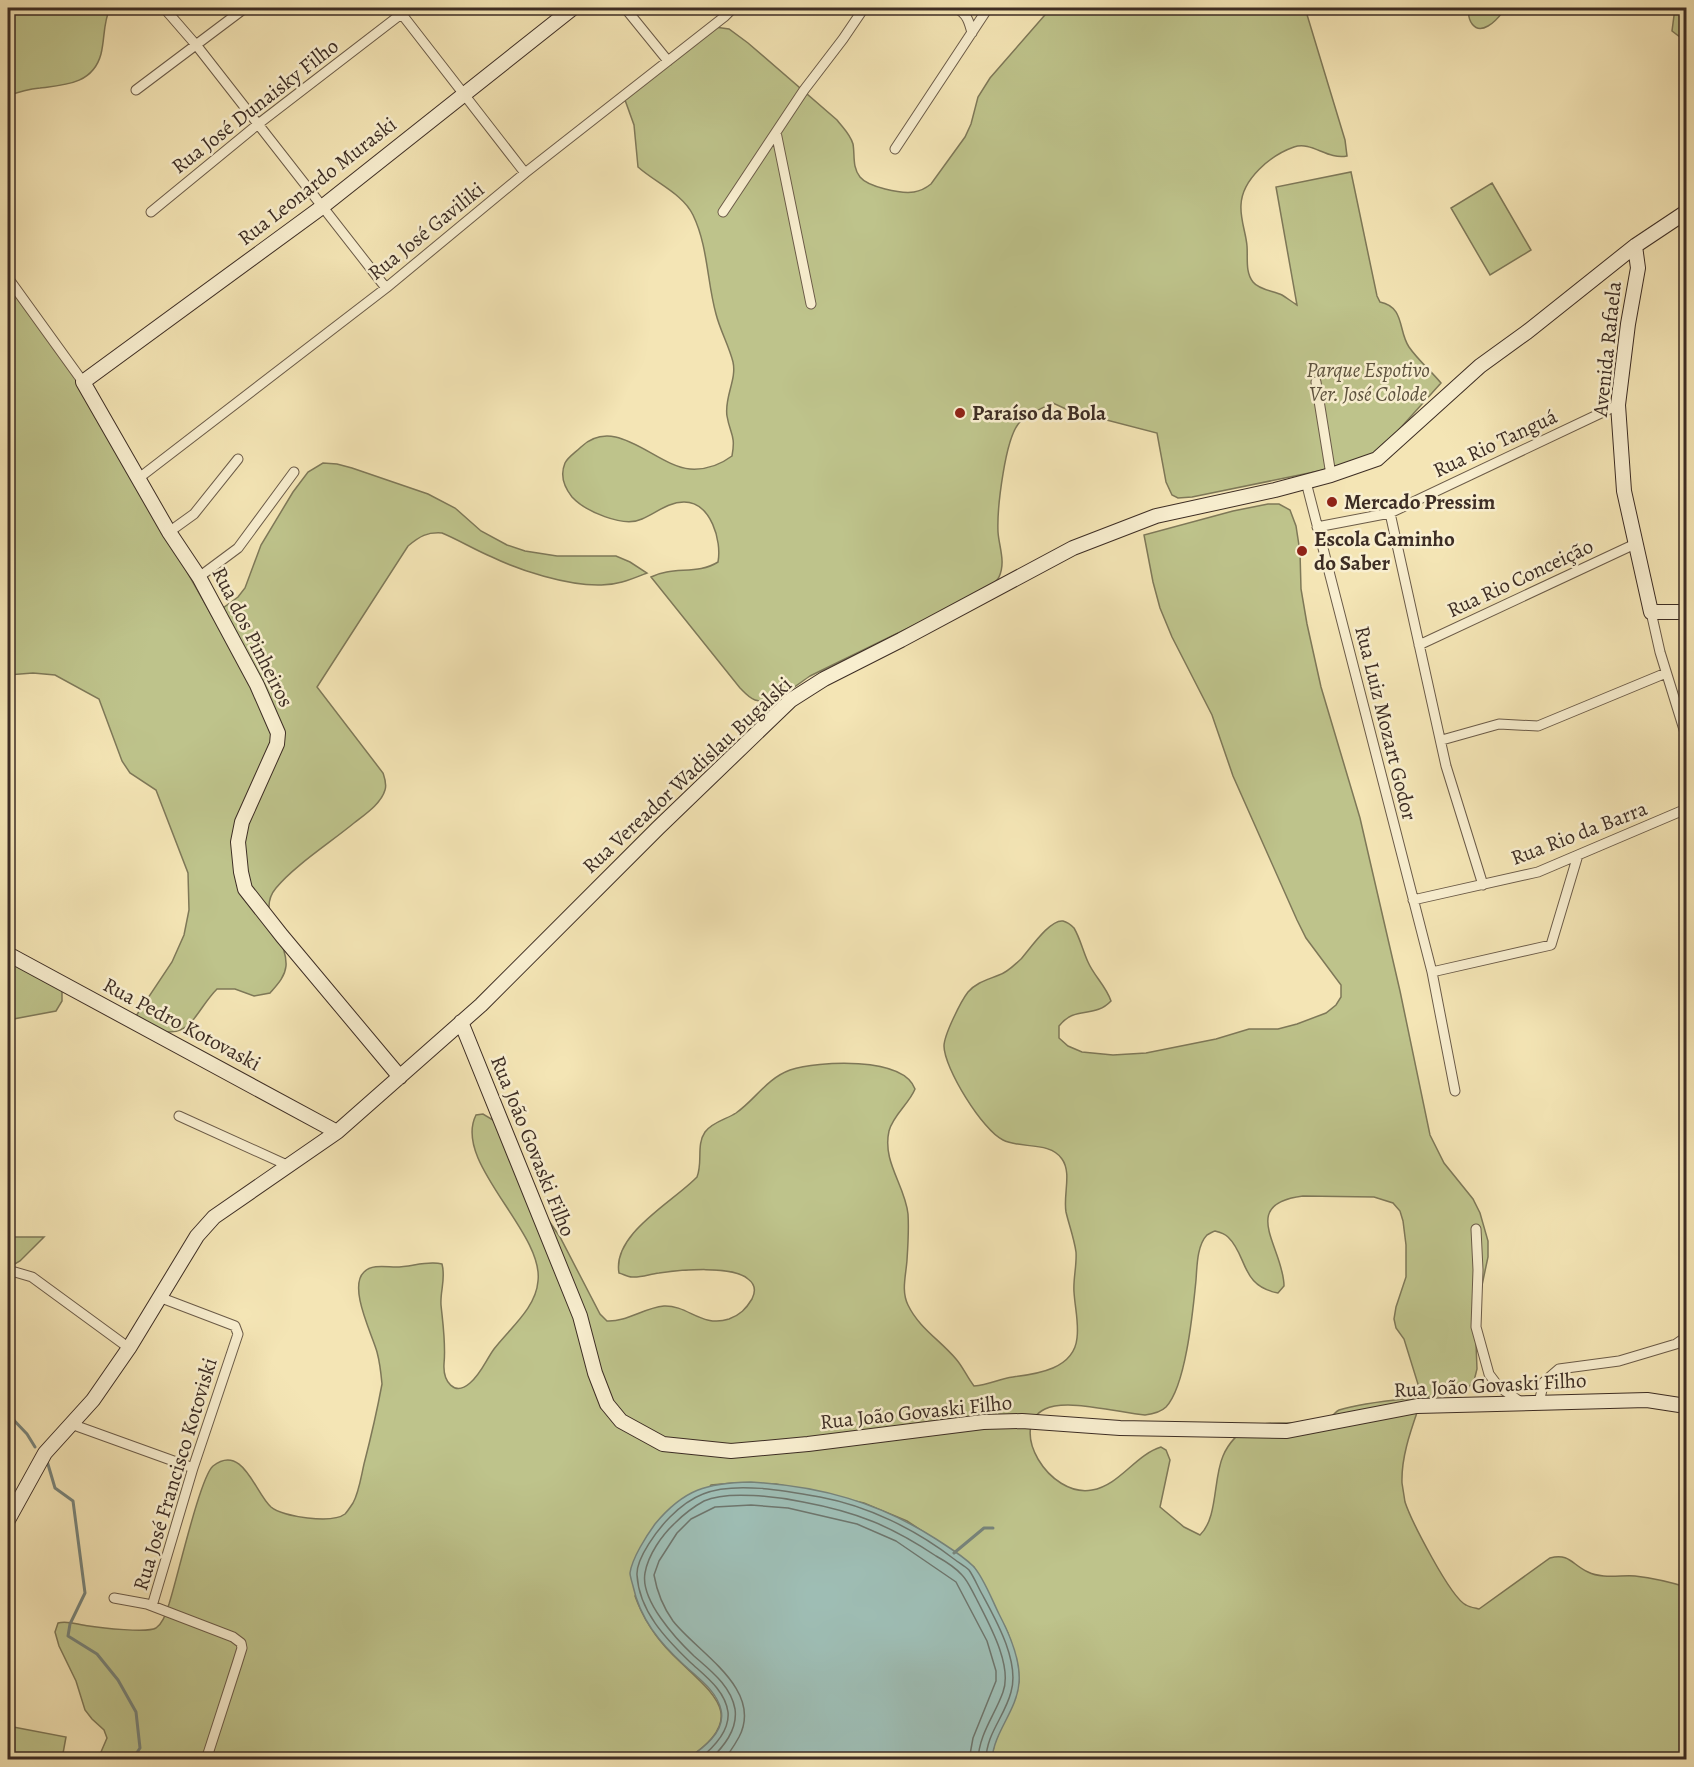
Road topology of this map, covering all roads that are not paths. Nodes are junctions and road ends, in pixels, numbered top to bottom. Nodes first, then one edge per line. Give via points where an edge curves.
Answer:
1 (164, 8) edge
2 (245, 8) edge
3 (573, 8) edge
4 (625, 8) edge
5 (733, 8) edge
6 (864, 8) edge
7 (956, 8) edge
8 (988, 8) edge
9 (403, 10) edge
10 (972, 33) junction
11 (197, 46) junction
12 (668, 61) junction
13 (136, 90) dead end
14 (462, 94) junction
15 (257, 125) junction
16 (776, 132) junction
17 (895, 149) dead end
18 (525, 173) junction
19 (322, 207) junction
20 (151, 212) dead end
21 (1686, 212) edge
22 (723, 213) dead end
23 (1635, 246) junction
24 (8, 278) edge
25 (386, 288) junction
26 (811, 304) dead end
27 (83, 382) junction
28 (1316, 382) dead end
29 (1618, 405) junction
30 (238, 459) dead end
31 (294, 472) dead end
32 (1331, 475) junction
33 (139, 478) junction
34 (1306, 482) junction
35 (1390, 513) junction
36 (1317, 527) junction
37 (169, 532) junction
38 (1635, 544) junction
39 (199, 577) junction
40 (1651, 612) junction
41 (1686, 612) edge
42 (1419, 645) junction
43 (1666, 673) junction
44 (1686, 736) edge
45 (1442, 740) junction
46 (1686, 809) edge
47 (1578, 855) junction
48 (1483, 885) junction
49 (1413, 900) junction
50 (8, 954) edge
51 (1432, 972) junction
52 (460, 1022) junction
53 (399, 1077) junction
54 (1455, 1091) dead end
55 (179, 1116) dead end
56 (337, 1132) junction
57 (287, 1165) junction
58 (1476, 1229) dead end
59 (8, 1270) edge
60 (159, 1297) junction
61 (1686, 1336) edge
62 (129, 1348) junction
63 (1539, 1402) junction
64 (1522, 1403) junction
65 (1686, 1406) edge
66 (71, 1424) junction
67 (193, 1468) junction
68 (8, 1520) edge
69 (114, 1598) dead end
70 (152, 1606) junction
71 (206, 1760) edge

1 - 11 street
2 - 11 street
3 - 14 street, Rua Leonardo Muraski
4 - 12 street
5 - 12 street, Rua José Gaviliki
6 - 16 street
7 - 10 street via 965,13
8 - 10 street
9 - 14 street
9 - 15 street, Rua José Dunaisky Filho
10 - 17 street
11 - 13 street
11 - 15 street
12 - 18 street, Rua José Gaviliki
14 - 18 street
14 - 19 street, Rua Leonardo Muraski
15 - 19 street
15 - 20 street, Rua José Dunaisky Filho
16 - 22 street
16 - 26 street
18 - 25 street, Rua José Gaviliki
19 - 25 street
19 - 27 street, Rua Leonardo Muraski
21 - 23 street, Rua Vereador Wadislau Bugalski
23 - 29 street, Avenida Rafaela via 1638,268
23 - 32 street, Rua Vereador Wadislau Bugalski via 1480,366 1377,459
24 - 27 street, Rua dos Pinheiros
25 - 33 street, Rua José Gaviliki
27 - 33 street, Rua dos Pinheiros
28 - 32 street
29 - 35 street, Rua Rio Tanguá
29 - 38 street, Avenida Rafaela via 1624,491
30 - 37 street via 194,514
31 - 39 street via 238,548
32 - 34 street, Rua Vereador Wadislau Bugalski
33 - 37 street, Rua dos Pinheiros
34 - 36 street, Rua Luiz Mozart Godor
34 - 52 street, Rua Vereador Wadislau Bugalski via 1156,516 1073,548 791,700
35 - 36 street, Rua Rio Tanguá
35 - 42 street
36 - 49 street, Rua Luiz Mozart Godor
37 - 39 street, Rua dos Pinheiros
38 - 40 street, Avenida Rafaela
38 - 42 street, Rua Rio Conceição
39 - 53 street, Rua dos Pinheiros via 278,733 277,744 242,822 238,842 245,889
40 - 41 street
40 - 43 street, Avenida Rafaela
42 - 45 street
43 - 44 street, Avenida Rafaela
43 - 45 street via 1538,726 1498,724
45 - 48 street
46 - 47 street, Rua Rio da Barra
47 - 48 street, Rua Rio da Barra via 1538,873
47 - 51 street via 1551,945
48 - 49 street, Rua Rio da Barra
49 - 51 street, Rua Luiz Mozart Godor
50 - 56 street, Rua Pedro Kotovaski
51 - 54 street, Rua Luiz Mozart Godor
52 - 53 street, Rua Vereador Wadislau Bugalski
52 - 64 street, Rua João Govaski Filho via 580,1316 607,1404 621,1421 663,1443 731,1451 983,1422 1287,1431 1417,1406
53 - 56 street, Rua Vereador Wadislau Bugalski
55 - 57 street
56 - 57 street, Rua Vereador Wadislau Bugalski
57 - 60 street, Rua Vereador Wadislau Bugalski via 214,1217 197,1236
58 - 64 street via 1476,1327 1489,1374 1498,1386
59 - 62 street via 32,1277
60 - 62 street, Rua Vereador Wadislau Bugalski
60 - 67 street, Rua José Francisco Kotoviski via 238,1329
61 - 63 street via 1676,1344 1619,1361 1559,1369 1544,1382
62 - 66 street, Rua Vereador Wadislau Bugalski
63 - 64 street, Rua João Govaski Filho
63 - 65 street, Rua João Govaski Filho via 1647,1400
66 - 67 street
66 - 68 street, Rua Vereador Wadislau Bugalski via 45,1453
67 - 70 street, Rua José Francisco Kotoviski
69 - 70 street
70 - 71 street, Rua José Francisco Kotoviski via 241,1643

